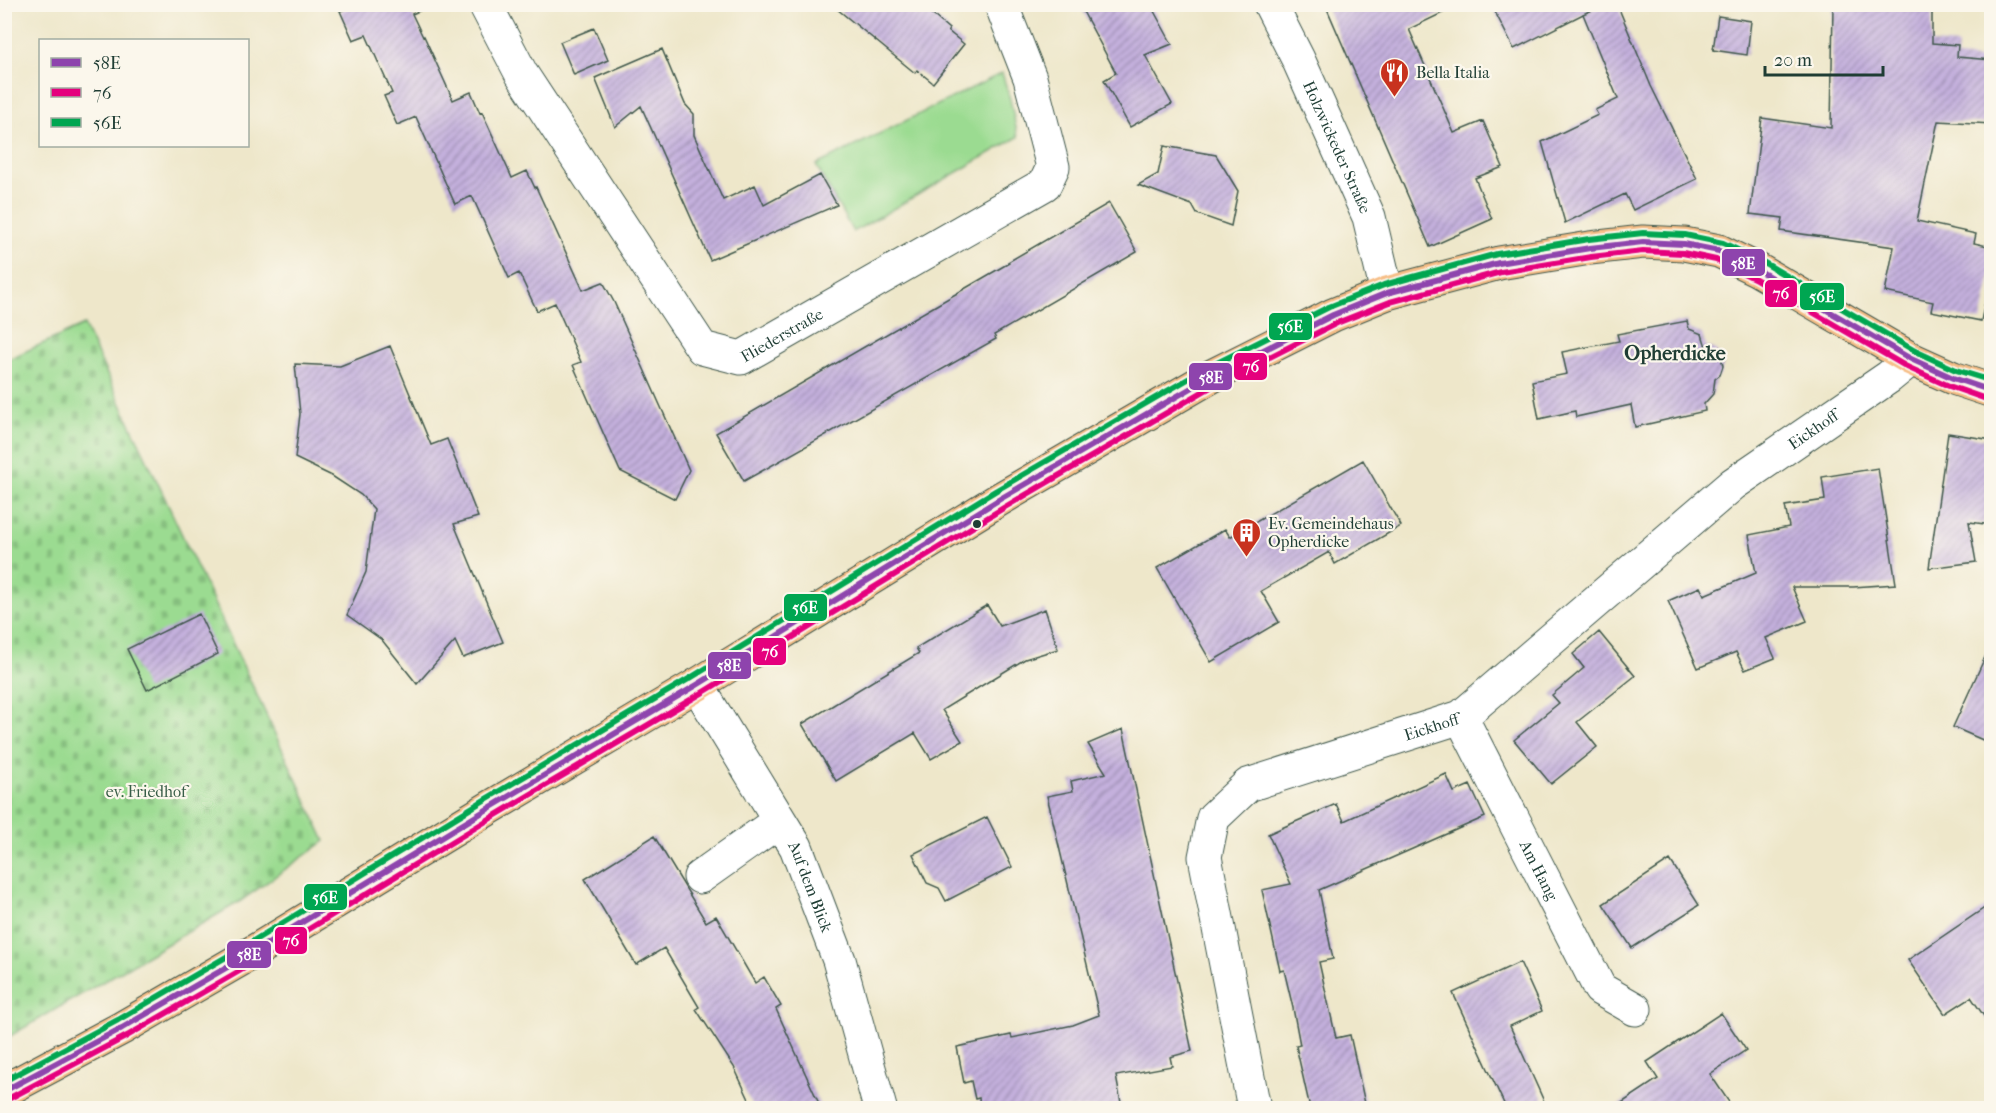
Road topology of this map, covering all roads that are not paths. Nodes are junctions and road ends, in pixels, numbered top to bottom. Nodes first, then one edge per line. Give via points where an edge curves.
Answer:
1 (485, 4) edge
2 (1001, 4) edge
3 (1270, 4) edge
4 (1387, 293) junction
5 (1911, 359) junction
6 (1992, 391) edge
7 (697, 686) junction
8 (1461, 717) junction
9 (779, 821) junction
10 (700, 877) dead end
11 (1635, 1009) dead end
12 (4, 1091) edge
13 (880, 1108) edge
14 (1254, 1108) edge

1 - 2 street, Fliederstraße via 521,72 702,348 741,358 1044,184 1053,166 1030,78
3 - 4 street, Holzwickeder Straße via 1369,217
4 - 5 main road via 1499,263 1643,242 1684,244 1719,251 1758,270
4 - 7 main road via 1333,315 1212,376 1000,500
5 - 6 main road
5 - 8 street, Eickhoff via 1733,484
7 - 9 street, Auf dem Blick
7 - 12 main road via 250,954
8 - 11 street, Am Hang via 1599,989
8 - 14 street, Eickhoff via 1248,785 1213,818 1205,857
9 - 10 street
9 - 13 street, Auf dem Blick via 796,847 839,960

